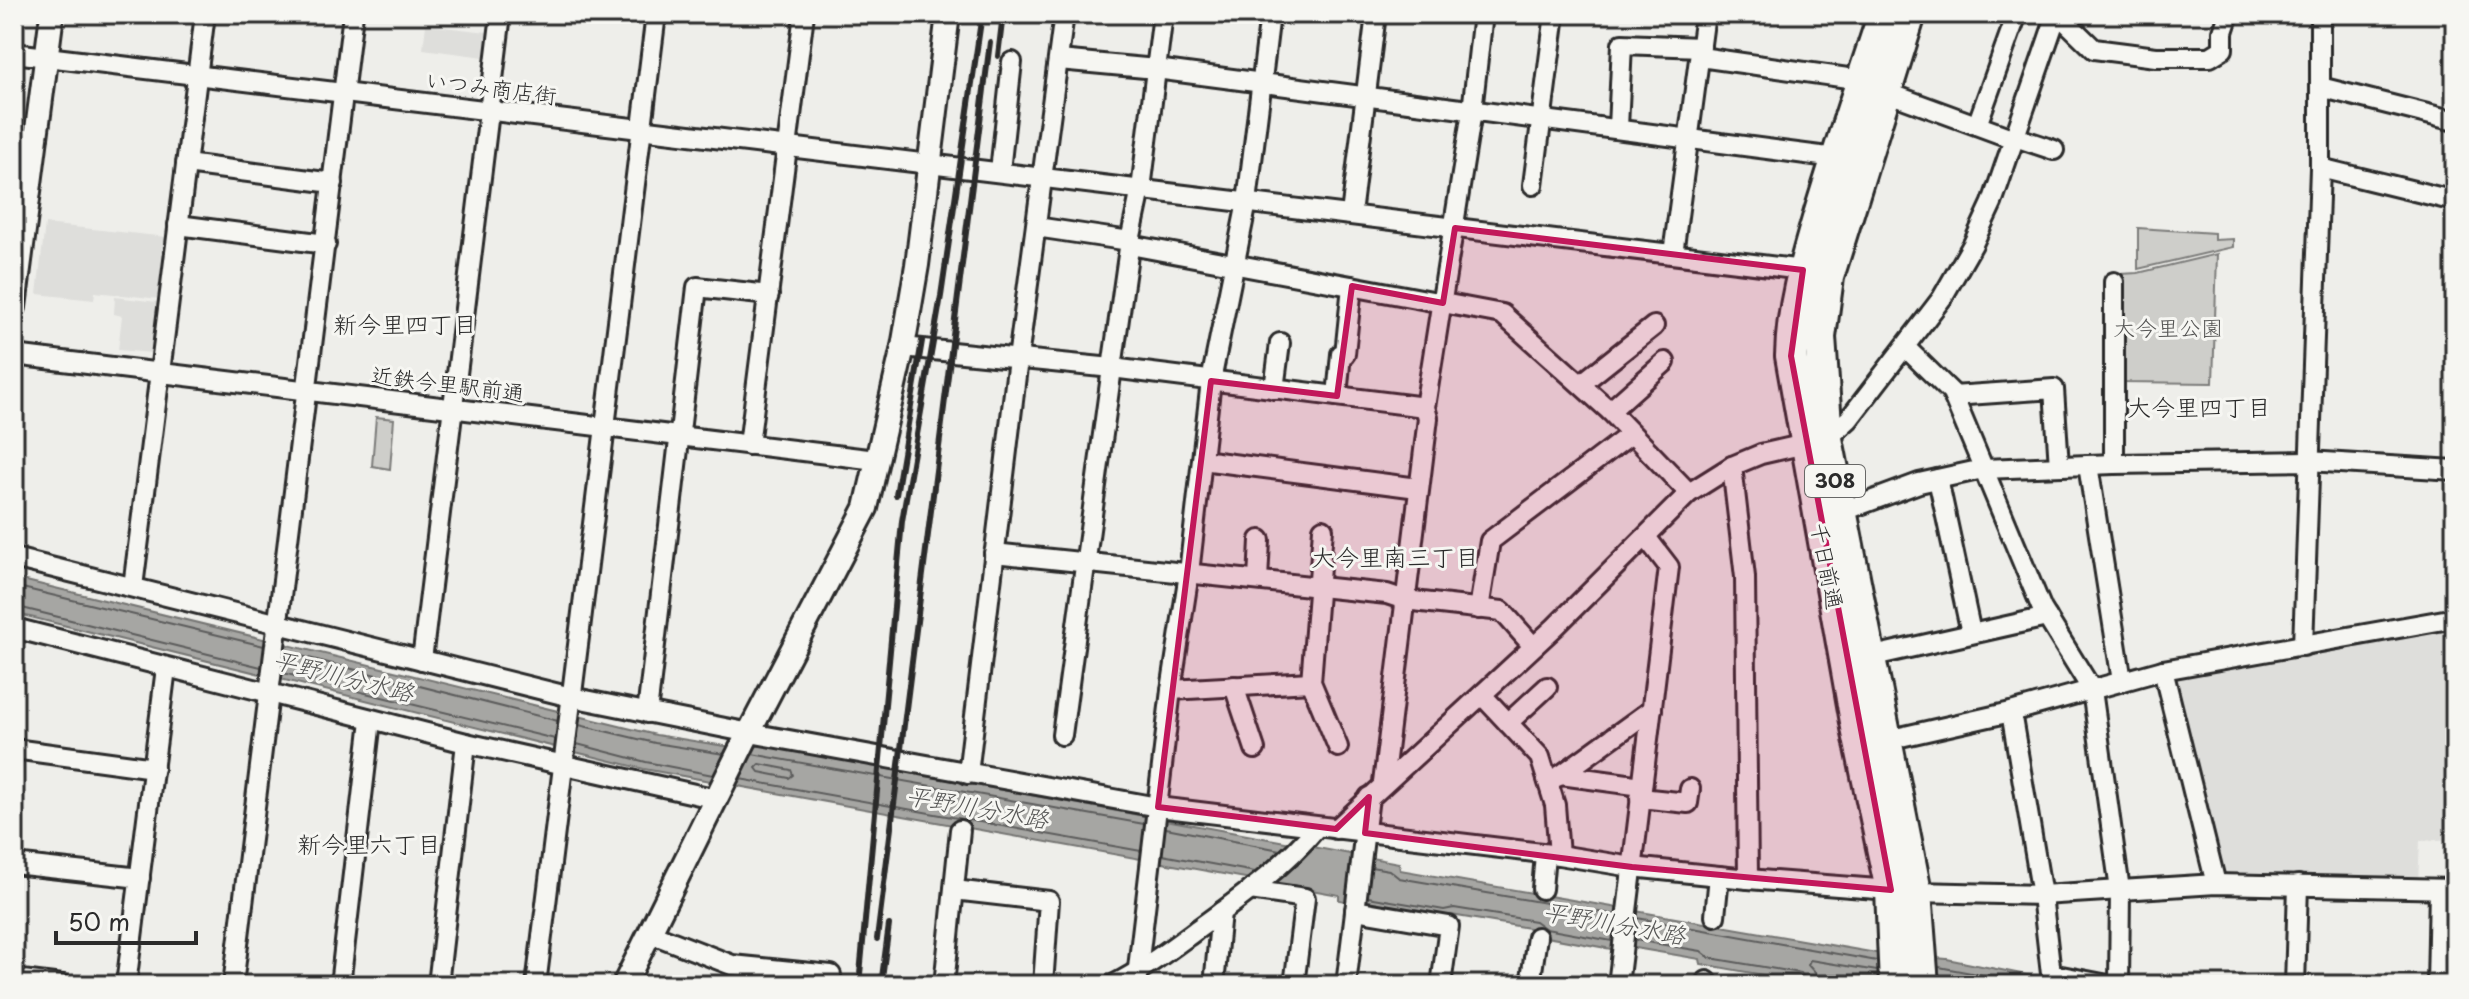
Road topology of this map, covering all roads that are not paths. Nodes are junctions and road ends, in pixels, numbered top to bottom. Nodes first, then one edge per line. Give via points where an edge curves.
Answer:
1 (52, 14) edge
2 (205, 14) edge
3 (353, 14) edge
4 (501, 14) edge
5 (656, 14) edge
6 (804, 14) edge
7 (948, 14) edge
8 (1064, 14) edge
9 (1163, 14) edge
10 (1270, 14) edge
11 (1376, 14) edge
12 (1483, 14) edge
13 (1555, 14) edge
14 (1705, 14) edge
15 (1884, 14) edge
16 (1910, 14) edge
17 (2017, 14) edge
18 (2057, 14) edge
19 (2229, 14) edge
20 (2320, 14) edge
21 (1701, 52) junction
22 (14, 53) edge
23 (47, 57) junction
24 (1059, 60) junction
25 (1012, 62) dead end
26 (1156, 69) junction
27 (197, 75) junction
28 (1261, 84) junction
29 (1874, 86) junction
30 (2320, 87) junction
31 (343, 93) junction
32 (1366, 98) junction
33 (1472, 111) junction
34 (488, 112) junction
35 (1542, 119) junction
36 (2455, 121) edge
37 (1977, 125) junction
38 (1618, 127) junction
39 (641, 129) junction
40 (1688, 137) junction
41 (2015, 138) junction
42 (787, 148) junction
43 (2054, 150) dead end
44 (1836, 158) junction
45 (186, 164) junction
46 (930, 164) junction
47 (2320, 168) junction
48 (1000, 171) junction
49 (1042, 177) junction
50 (333, 183) junction
51 (1533, 185) dead end
52 (1141, 189) junction
53 (2455, 201) edge
54 (1247, 202) junction
55 (1351, 214) junction
56 (178, 225) junction
57 (1036, 227) junction
58 (1455, 228) junction
59 (19, 229) edge
60 (1130, 243) junction
61 (326, 244) junction
62 (1673, 254) junction
63 (1235, 264) junction
64 (1803, 270) junction
65 (2114, 282) dead end
66 (1352, 286) junction
67 (769, 295) junction
68 (1443, 303) junction
69 (14, 307) edge
70 (1654, 326) dead end
71 (1280, 343) dead end
72 (903, 347) junction
73 (1905, 347) junction
74 (14, 355) edge
75 (1018, 359) junction
76 (1665, 362) dead end
77 (1112, 368) junction
78 (161, 373) junction
79 (1211, 381) junction
80 (1581, 384) junction
81 (1274, 389) junction
82 (308, 391) junction
83 (1337, 396) junction
84 (1953, 396) junction
85 (1425, 407) junction
86 (453, 410) junction
87 (1610, 411) junction
88 (606, 428) junction
89 (1631, 434) junction
90 (679, 437) junction
91 (1816, 441) junction
92 (749, 445) junction
93 (876, 460) junction
94 (1202, 460) junction
95 (2308, 461) junction
96 (2114, 464) junction
97 (2453, 464) edge
98 (2088, 465) junction
99 (1732, 466) junction
100 (2059, 466) junction
101 (1983, 469) junction
102 (1938, 479) junction
103 (1418, 488) junction
104 (1689, 493) junction
105 (1841, 512) junction
106 (1323, 529) dead end
107 (1646, 537) junction
108 (1260, 540) dead end
109 (994, 553) junction
110 (14, 558) edge
111 (1085, 561) junction
112 (1189, 573) junction
113 (1258, 580) junction
114 (133, 587) junction
115 (1317, 587) junction
116 (1405, 600) junction
117 (1479, 609) junction
118 (2047, 617) junction
119 (2455, 618) edge
120 (14, 628) edge
121 (276, 629) junction
122 (1971, 633) junction
123 (1533, 646) junction
124 (2303, 646) junction
125 (1869, 657) junction
126 (422, 660) junction
127 (166, 668) junction
128 (2163, 670) junction
129 (2122, 681) junction
130 (1311, 682) junction
131 (1234, 686) junction
132 (1547, 687) dead end
133 (1171, 690) junction
134 (2092, 690) junction
135 (270, 692) junction
136 (1482, 695) junction
137 (570, 702) junction
138 (1652, 709) junction
139 (2011, 712) junction
140 (647, 713) junction
141 (371, 720) junction
142 (1508, 723) junction
143 (1062, 735) dead end
144 (747, 738) junction
145 (1887, 740) junction
146 (466, 743) junction
147 (1338, 747) dead end
148 (14, 749) edge
149 (1255, 749) dead end
150 (563, 764) junction
151 (154, 768) junction
152 (968, 774) junction
153 (1554, 778) junction
154 (1383, 783) junction
155 (1690, 789) dead end
156 (1641, 792) junction
157 (718, 796) junction
158 (1369, 797) junction
159 (1158, 810) junction
160 (1326, 828) junction
161 (960, 830) dead end
162 (1365, 833) junction
163 (1552, 854) junction
164 (14, 864) edge
165 (1632, 867) junction
166 (1719, 876) junction
167 (140, 878) junction
168 (1748, 879) junction
169 (2216, 884) junction
170 (2298, 885) junction
171 (1255, 886) junction
172 (1542, 889) dead end
173 (2447, 889) edge
174 (954, 890) junction
175 (2120, 890) junction
176 (1904, 891) junction
177 (2042, 895) junction
178 (1355, 907) junction
179 (1221, 912) junction
180 (1715, 916) dead end
181 (650, 933) junction
182 (1537, 937) dead end
183 (1908, 951) junction
184 (14, 979) edge
185 (1137, 979) edge
186 (62, 985) edge
187 (126, 985) edge
188 (233, 985) edge
189 (340, 985) edge
190 (438, 985) edge
191 (536, 985) edge
192 (624, 985) edge
193 (830, 985) edge
194 (944, 985) edge
195 (1043, 985) edge
196 (1113, 985) edge
197 (1214, 985) edge
198 (1294, 985) edge
199 (1346, 985) edge
200 (1441, 985) edge
201 (1530, 985) edge
202 (1618, 985) edge
203 (1895, 985) edge
204 (1923, 985) edge
205 (2108, 985) edge
206 (2119, 985) edge
207 (2295, 985) edge
208 (2437, 985) edge

1 - 23 street
2 - 27 street
3 - 31 street
4 - 34 street
5 - 39 street
6 - 42 street
7 - 46 street
8 - 24 street
9 - 26 street
10 - 28 street
11 - 32 street
12 - 33 street
13 - 35 street
14 - 21 street
15 - 29 highway, 千日前通 / 308
16 - 29 highway, 千日前通 / 308
17 - 37 street
18 - 19 street via 2094,49 2210,57 2223,49
18 - 41 street
20 - 30 street
21 - 29 street
21 - 38 street via 1622,44
21 - 40 street
22 - 23 street, いつみ商店街
23 - 27 street, いつみ商店街
23 - 59 street
24 - 26 street
24 - 49 street
25 - 48 street
26 - 28 street
26 - 52 street
27 - 31 street, いつみ商店街
27 - 45 street
28 - 32 street
28 - 54 street
29 - 37 street
29 - 44 highway, 千日前通 / 308
29 - 91 highway, 千日前通 / 308 via 1828,277
30 - 36 street
30 - 47 street
31 - 34 street, いつみ商店街
31 - 50 street
32 - 33 street
32 - 55 street
33 - 35 street
33 - 58 street
34 - 39 street, いつみ商店街
34 - 86 street
35 - 38 street
35 - 51 street
37 - 41 street
38 - 40 street
39 - 42 street, いつみ商店街
39 - 88 street
40 - 44 street
40 - 62 street
41 - 43 street
41 - 73 street via 1973,244
42 - 46 street, いつみ商店街
42 - 67 street
44 - 64 highway, 千日前通 / 308
45 - 50 street
45 - 56 street
46 - 48 street, いつみ商店街
46 - 72 street
47 - 53 street
47 - 95 street
48 - 49 street, いつみ商店街
49 - 52 street, いつみ商店街
49 - 57 street
50 - 61 street
52 - 54 street, いつみ商店街
52 - 60 street
54 - 55 street, いつみ商店街
54 - 63 street
55 - 58 street, いつみ商店街
56 - 61 street
56 - 78 street
57 - 60 street
57 - 75 street
58 - 62 street, いつみ商店街
58 - 68 street
59 - 69 street
60 - 63 street
60 - 77 street
61 - 82 street
62 - 64 street, いつみ商店街
63 - 66 street
63 - 79 street
64 - 91 highway, 千日前通 / 308 via 1791,356
65 - 96 street
66 - 68 street
66 - 83 street
67 - 90 street via 697,287
67 - 92 street
68 - 80 street via 1502,314
68 - 85 street
70 - 80 street
71 - 81 street
72 - 75 street
72 - 93 street
73 - 84 street
73 - 91 street via 1849,419
74 - 78 street, 近鉄今里駅前通
75 - 77 street
75 - 109 street
76 - 87 street
77 - 79 street
77 - 111 street
78 - 82 street, 近鉄今里駅前通
78 - 114 street
79 - 81 street
79 - 94 street
80 - 87 street
81 - 83 street
82 - 86 street, 近鉄今里駅前通
82 - 121 street
83 - 85 street
84 - 100 street via 2054,389
84 - 101 street
85 - 103 street
86 - 88 street, 近鉄今里駅前通
86 - 126 street
87 - 89 street
88 - 90 street, 近鉄今里駅前通
88 - 137 street
89 - 104 street
89 - 117 street via 1490,541
90 - 92 street, 近鉄今里駅前通
90 - 140 street
91 - 99 street
91 - 105 highway, 千日前通 / 308
91 - 176 highway, 千日前通 / 308 via 1858,733
92 - 93 street, 近鉄今里駅前通
93 - 144 street via 866,508
94 - 103 street
94 - 112 street
95 - 96 street
95 - 97 street
95 - 124 street
96 - 98 street
98 - 100 street
98 - 129 street
99 - 104 street
99 - 168 street via 1745,577
100 - 101 street
101 - 102 street
101 - 118 street
102 - 105 street
102 - 122 street
103 - 116 street
104 - 107 street
105 - 125 highway, 千日前通 / 308
106 - 115 street
107 - 123 street
107 - 138 street via 1669,567
108 - 113 street
109 - 111 street
109 - 152 street
110 - 114 street
111 - 112 street
111 - 143 street
112 - 113 street
112 - 133 street
113 - 115 street
114 - 121 street
115 - 116 street
115 - 130 street
116 - 117 street
116 - 154 street
117 - 123 street via 1502,611
118 - 122 street
118 - 134 street
119 - 124 street
120 - 127 street
121 - 126 street
121 - 135 street
122 - 125 street
123 - 136 street
124 - 128 street
125 - 145 highway, 千日前通 / 308
126 - 137 street
127 - 135 street
127 - 151 street
128 - 129 street
128 - 169 street
129 - 134 street
130 - 131 street
130 - 147 street
131 - 133 street
131 - 149 street
132 - 142 street
133 - 159 street
134 - 139 street
134 - 175 street
135 - 141 street
135 - 188 street
136 - 142 street
136 - 154 street
137 - 140 street
137 - 150 street
138 - 153 street
138 - 156 street
139 - 145 street
139 - 177 street
140 - 144 street
141 - 146 street
141 - 189 street
142 - 153 street
144 - 152 street via 871,754
144 - 157 street
145 - 176 highway, 千日前通 / 308
146 - 150 street
146 - 190 street
148 - 151 street
150 - 157 street
150 - 191 street
151 - 167 street
152 - 159 street
153 - 156 street
153 - 163 street
154 - 158 street
155 - 156 street via 1688,803
156 - 165 street
157 - 181 street
158 - 160 street
158 - 162 street
159 - 160 street
159 - 185 street
160 - 162 street
160 - 171 street
161 - 174 street
162 - 163 street
162 - 178 street
163 - 165 street
163 - 172 street
164 - 167 street
165 - 166 street
165 - 202 street
166 - 168 street
166 - 180 street
167 - 187 street
168 - 176 street
169 - 170 street
169 - 175 street
170 - 173 street
170 - 207 street
171 - 179 street
171 - 198 street via 1305,898
173 - 208 street
174 - 194 street
174 - 195 street via 1049,901
175 - 177 street
175 - 206 street
176 - 177 street
176 - 183 highway, 千日前通 / 308
177 - 205 street via 2051,974
178 - 199 street
178 - 200 street via 1449,926
179 - 185 street
179 - 197 street
181 - 192 street
181 - 193 street via 732,965 831,975
182 - 201 street
183 - 203 highway, 千日前通 / 308
183 - 204 highway, 千日前通 / 308
184 - 186 street
185 - 196 street

